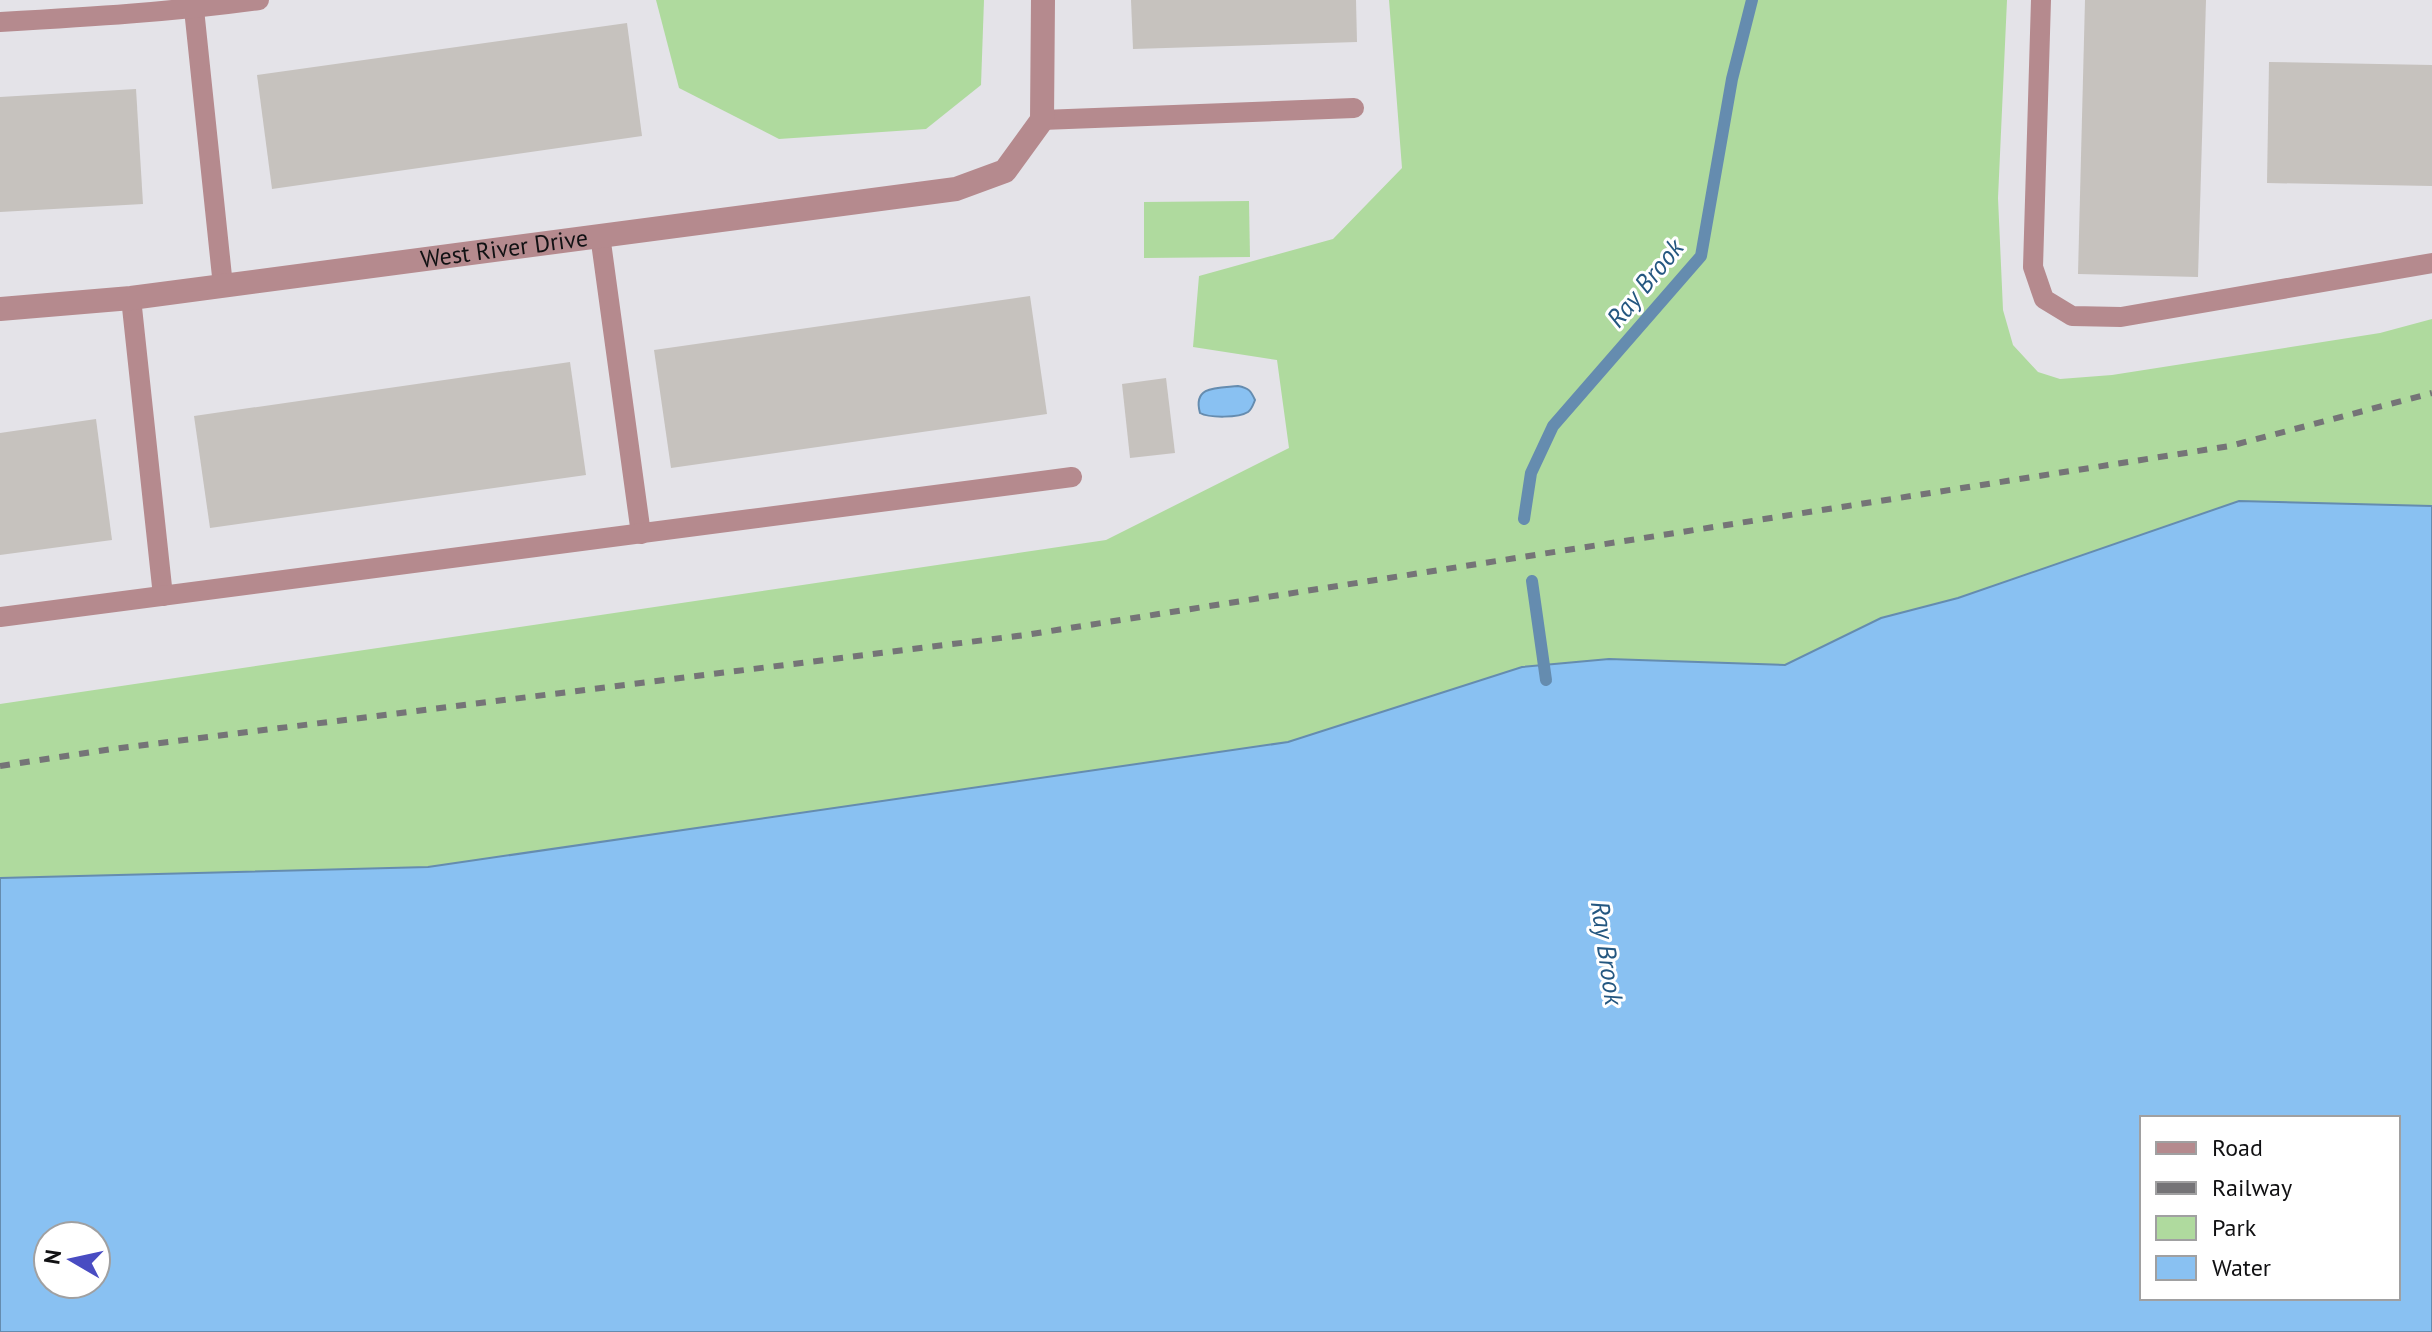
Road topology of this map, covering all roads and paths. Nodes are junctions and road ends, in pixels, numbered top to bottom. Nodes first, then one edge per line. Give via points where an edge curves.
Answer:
1 (259, 0) edge
2 (1043, 0) edge
3 (2041, 0) edge
4 (194, 9) junction
5 (0, 22) edge
6 (1354, 108) dead end
7 (1042, 120) junction
8 (600, 235) junction
9 (2432, 263) edge
10 (223, 286) junction
11 (131, 298) junction
12 (0, 309) edge
13 (1072, 477) dead end
14 (641, 534) junction
15 (163, 596) junction
16 (0, 617) edge

1 - 4 lane
2 - 7 street
3 - 9 lane via 2033,267 2044,299 2072,316 2121,317
4 - 5 lane
4 - 10 lane
6 - 7 lane
7 - 8 street, West River Drive via 1005,171 956,189
8 - 10 street, West River Drive
8 - 14 lane
10 - 11 street, West River Drive
11 - 12 street, West River Drive
11 - 15 lane
13 - 14 lane
14 - 15 lane
15 - 16 lane

